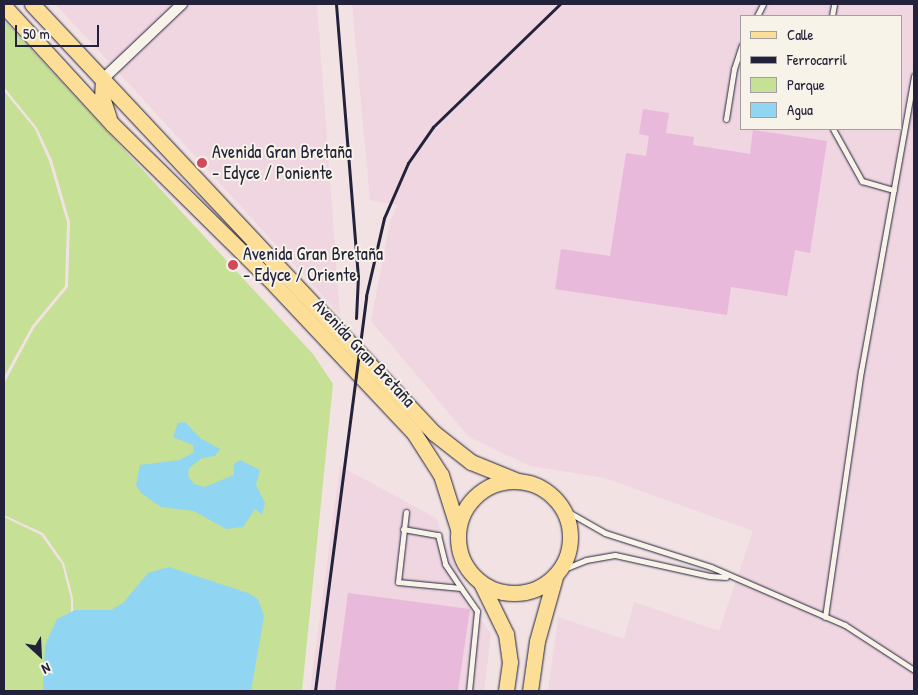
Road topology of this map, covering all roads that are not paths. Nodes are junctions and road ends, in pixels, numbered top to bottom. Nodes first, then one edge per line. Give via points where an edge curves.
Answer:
1 (32, 4) edge
2 (182, 4) edge
3 (834, 5) dead end
4 (4, 6) edge
5 (832, 15) edge
6 (740, 51) edge
7 (914, 76) edge
8 (103, 78) junction
9 (913, 88) edge
10 (726, 120) dead end
11 (112, 124) junction
12 (834, 130) edge
13 (894, 190) junction
14 (518, 481) junction
15 (563, 510) junction
16 (406, 512) dead end
17 (404, 529) junction
18 (458, 529) junction
19 (557, 574) junction
20 (727, 576) junction
21 (480, 582) junction
22 (460, 588) junction
23 (825, 616) junction
24 (914, 670) edge
25 (469, 691) edge
26 (506, 691) edge
27 (530, 691) edge

1 - 8 main road, Avenida Gran Bretaña
2 - 8 street
3 - 5 lane
4 - 11 main road, Avenida Gran Bretaña
6 - 10 lane
7 - 9 lane
8 - 11 main road via 102,97
8 - 14 main road, Avenida Gran Bretaña via 434,433 471,462
9 - 13 lane
11 - 18 main road, Avenida Gran Bretaña via 275,285 414,434 441,475
12 - 13 lane via 862,181
13 - 23 lane via 861,371
14 - 15 main road via 548,492
14 - 18 main road via 496,484 482,491 466,508
15 - 19 main road via 570,541
15 - 20 lane via 605,534 703,564
16 - 17 lane
17 - 22 lane via 438,535 445,564
17 - 22 lane via 398,582
18 - 21 main road via 460,555
19 - 20 lane via 586,560 614,555 710,576
19 - 21 main road via 534,590 518,594 494,590
19 - 27 main road via 537,641
20 - 23 lane
21 - 26 main road via 496,608 506,634 510,662
22 - 25 lane via 474,604 478,618
23 - 24 lane

